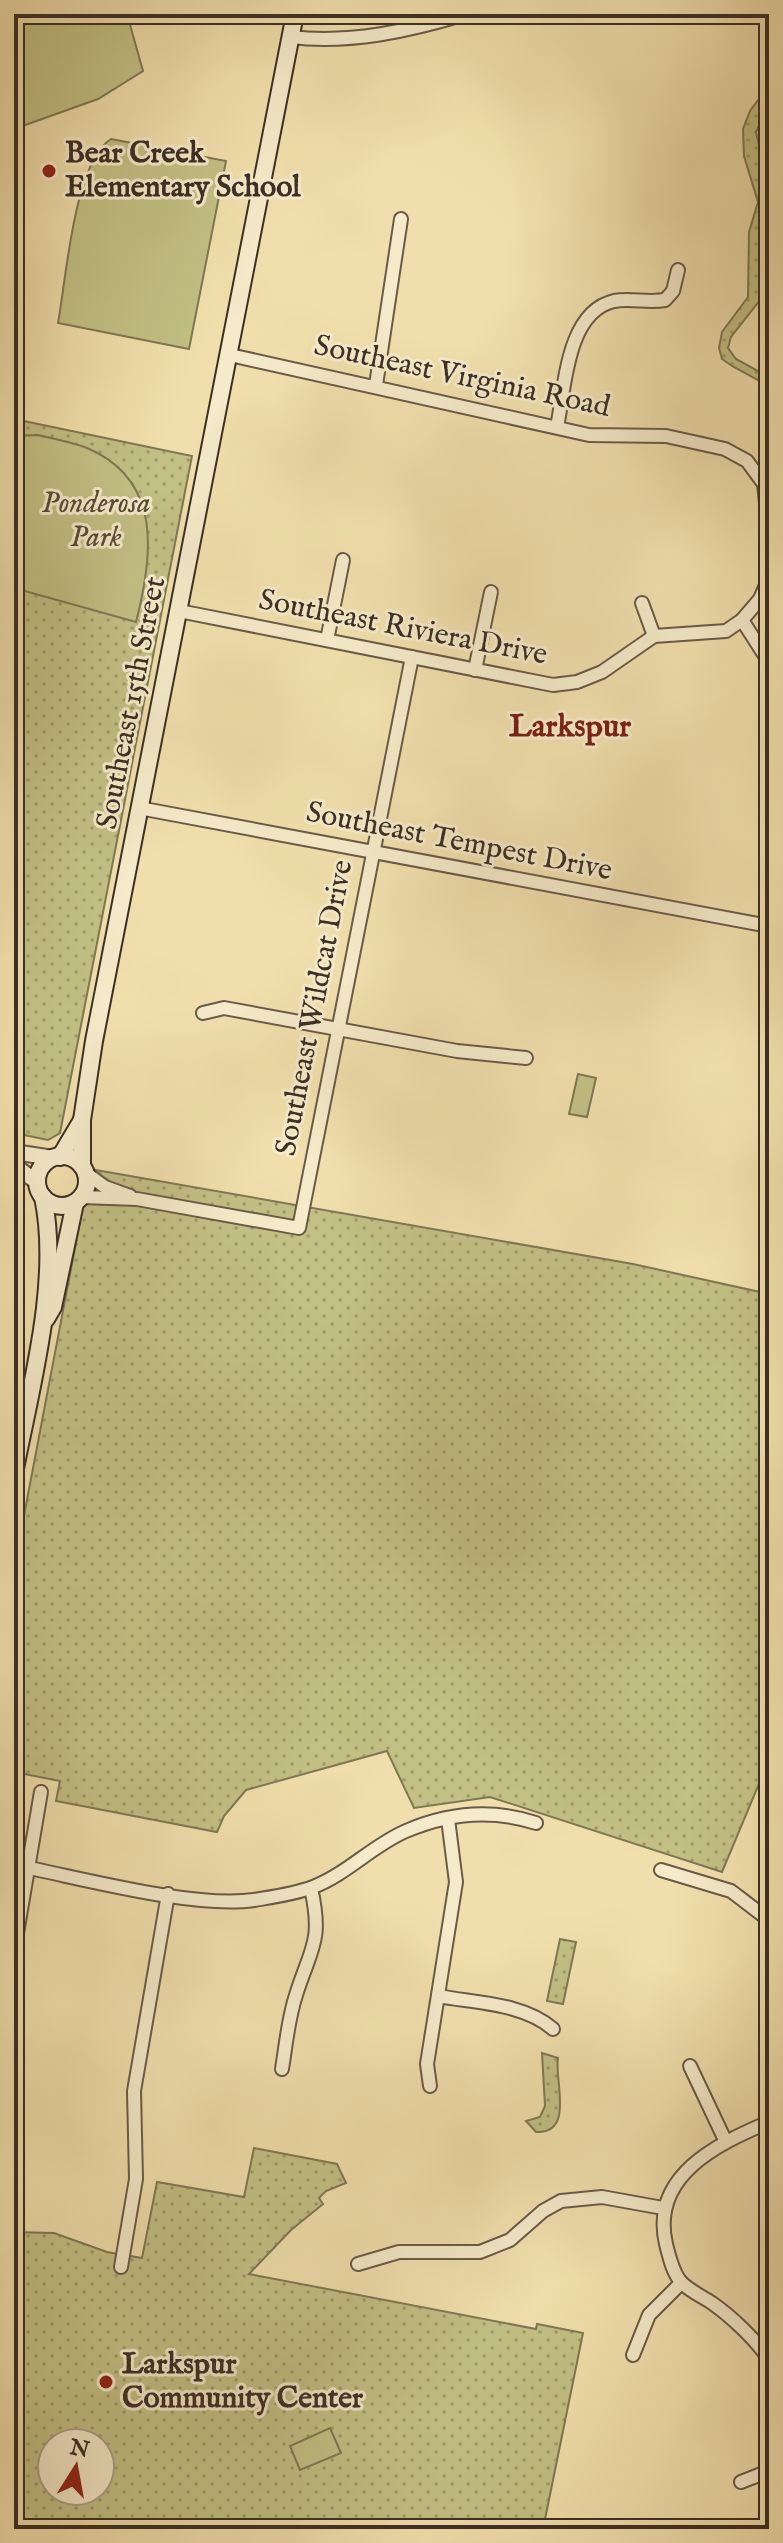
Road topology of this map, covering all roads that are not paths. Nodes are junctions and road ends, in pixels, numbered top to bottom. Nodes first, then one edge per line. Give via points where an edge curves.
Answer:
1 (295, 14) edge
2 (465, 14) edge
3 (291, 37) junction
4 (401, 219) dead end
5 (678, 270) dead end
6 (230, 355) junction
7 (376, 385) junction
8 (557, 427) junction
9 (769, 532) edge
10 (343, 560) dead end
11 (769, 578) edge
12 (491, 592) dead end
13 (642, 603) dead end
14 (179, 611) junction
15 (742, 620) junction
16 (654, 636) junction
17 (327, 640) junction
18 (412, 657) junction
19 (769, 662) edge
20 (475, 670) junction
21 (139, 808) junction
22 (372, 851) junction
23 (769, 926) edge
24 (203, 1013) dead end
25 (338, 1028) junction
26 (526, 1058) dead end
27 (82, 1120) junction
28 (14, 1152) edge
29 (57, 1158) junction
30 (14, 1165) edge
31 (84, 1170) junction
32 (40, 1190) junction
33 (137, 1199) junction
34 (78, 1200) junction
35 (41, 1327) junction
36 (14, 1474) edge
37 (41, 1792) dead end
38 (448, 1819) junction
39 (536, 1823) dead end
40 (14, 1865) edge
41 (29, 1868) junction
42 (661, 1870) dead end
43 (311, 1888) junction
44 (168, 1894) junction
45 (767, 1915) edge
46 (14, 1951) edge
47 (438, 1996) junction
48 (553, 2029) dead end
49 (690, 2066) dead end
50 (282, 2069) dead end
51 (430, 2086) dead end
52 (769, 2122) edge
53 (725, 2140) junction
54 (663, 2208) junction
55 (358, 2264) dead end
56 (121, 2267) dead end
57 (681, 2283) junction
58 (633, 2355) dead end
59 (769, 2359) edge
60 (769, 2471) edge
61 (741, 2482) dead end

1 - 3 main road, Southeast 15th Street
2 - 3 street via 374,36
3 - 6 main road, Southeast 15th Street
4 - 7 street
5 - 8 street via 665,300 613,301 585,321
6 - 7 street, Southeast Virginia Road
6 - 14 main road, Southeast 15th Street
7 - 8 street, Southeast Virginia Road
8 - 9 street, Southeast Virginia Road via 606,437 666,436 736,453 764,484
10 - 17 street
11 - 15 street
12 - 20 street
13 - 16 street
14 - 17 street, Southeast Riviera Drive
14 - 21 main road, Southeast 15th Street
15 - 16 street via 726,631
15 - 19 street
16 - 20 street, Southeast Riviera Drive via 602,672 577,682 553,685
17 - 18 street, Southeast Riviera Drive
18 - 20 street, Southeast Riviera Drive
18 - 22 street, Southeast Wildcat Drive
21 - 22 street, Southeast Tempest Drive
21 - 27 main road, Southeast 15th Street
22 - 23 street, Southeast Tempest Drive
22 - 25 street, Southeast Wildcat Drive
24 - 25 street via 224,1008
25 - 26 street
25 - 33 street, Southeast Wildcat Drive via 299,1228
27 - 29 main road, Southeast 15th Street
27 - 31 main road, Southeast 15th Street
28 - 29 street
29 - 31 main road via 75,1160
29 - 32 main road via 41,1168
30 - 32 street
31 - 33 street via 105,1187
31 - 34 main road via 86,1190
32 - 34 main road via 58,1206
32 - 35 main road via 51,1231
33 - 34 street
34 - 35 main road via 53,1307
35 - 36 main road
37 - 41 street
38 - 39 street via 484,1812
38 - 43 street via 405,1831
38 - 47 street via 456,1882
40 - 41 street
41 - 44 street
41 - 46 street
42 - 45 street via 731,1891
43 - 44 street via 252,1901
43 - 50 street via 319,1922 315,1948 296,1996
44 - 56 street via 134,2091 136,2179
47 - 48 street via 521,2011
47 - 51 street via 427,2064
49 - 53 street
52 - 53 street
53 - 54 street via 680,2176
54 - 55 street via 602,2197 561,2201 510,2240 480,2252 399,2252
54 - 57 street via 666,2246
57 - 58 street via 649,2315
57 - 59 street via 715,2305
60 - 61 street

